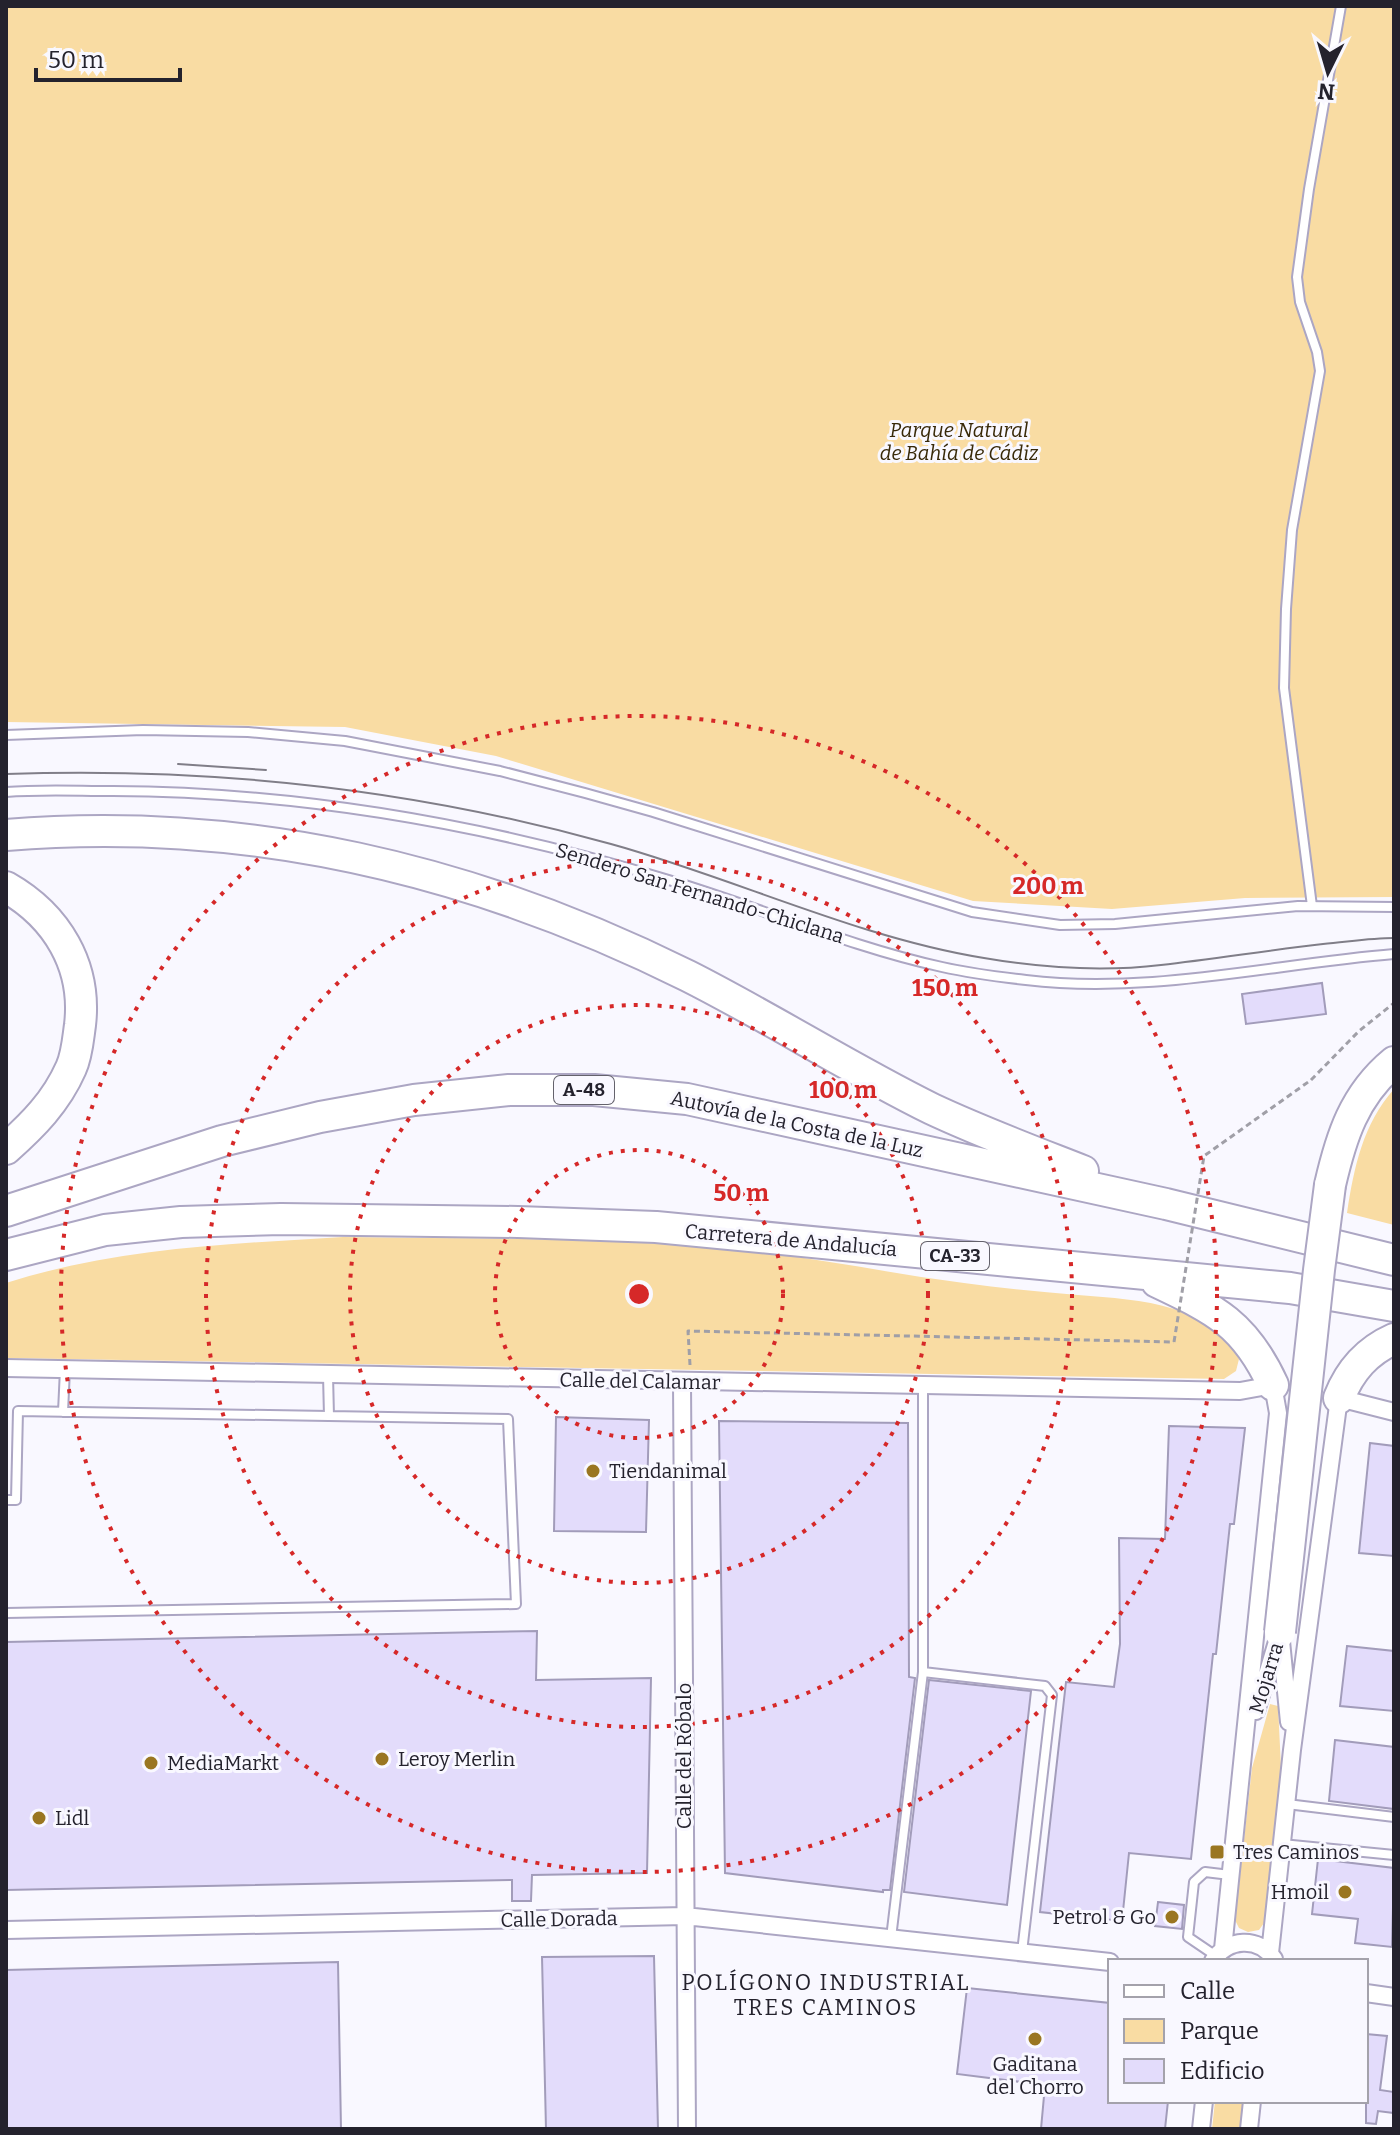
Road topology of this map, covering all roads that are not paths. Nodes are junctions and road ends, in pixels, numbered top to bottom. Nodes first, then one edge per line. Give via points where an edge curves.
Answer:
1 (1341, 6) edge
2 (6, 735) edge
3 (6, 792) edge
4 (6, 835) edge
5 (6, 887) edge
6 (1312, 906) junction
7 (1394, 907) edge
8 (1394, 955) edge
9 (1394, 1062) edge
10 (6, 1149) edge
11 (1166, 1204) junction
12 (6, 1211) edge
13 (281, 1219) junction
14 (6, 1255) edge
15 (1394, 1260) edge
16 (6, 1271) edge
17 (1138, 1273) junction
18 (1394, 1306) edge
19 (1394, 1339) edge
20 (6, 1368) edge
21 (65, 1369) junction
22 (328, 1375) junction
23 (687, 1382) junction
24 (1273, 1385) junction
25 (923, 1386) junction
26 (1339, 1398) junction
27 (63, 1412) junction
28 (1394, 1412) edge
29 (329, 1416) junction
30 (6, 1500) edge
31 (6, 1613) edge
32 (1280, 1632) junction
33 (923, 1672) junction
34 (1245, 1747) junction
35 (1292, 1750) junction
36 (1287, 1804) junction
37 (1394, 1817) edge
38 (1282, 1844) junction
39 (1394, 1855) edge
40 (1231, 1876) junction
41 (685, 1916) junction
42 (6, 1930) edge
43 (891, 1938) junction
44 (1022, 1952) junction
45 (1217, 1955) edge
46 (1272, 1957) edge
47 (1108, 1962) edge
48 (1368, 1993) edge
49 (1394, 1997) edge
50 (1204, 2103) edge
51 (1252, 2103) edge
52 (687, 2129) edge
53 (1201, 2129) edge
54 (1249, 2129) edge

1 - 6 lane via 1297,277 1320,371 1292,530 1286,609 1287,725
2 - 6 lane via 158,730 345,741 500,771 653,812 972,912 1060,925
3 - 8 lane, Sendero San Fernando-Chiclana via 226,795 441,822 656,876 942,967 1030,981 1175,981
4 - 11 highway via 193,834 292,844 393,865 503,898 688,976 934,1109
5 - 10 highway via 46,917 63,941 76,966 82,1009 73,1065 58,1093 40,1119
6 - 7 lane
9 - 32 highway, bridge via 1356,1105 1330,1185
11 - 12 highway, Autovía de la Costa de la Luz / A-48 via 687,1099 594,1090 509,1090 320,1117 222,1141
11 - 15 highway
13 - 14 highway via 105,1230
13 - 16 highway via 109,1245
13 - 17 highway, Carretera de Andalucía / CA-33 via 656,1227
17 - 18 highway, Carretera de Andalucía / CA-33 via 1290,1288
17 - 24 highway via 1212,1308 1250,1343
19 - 26 highway via 1370,1352
20 - 21 street, Calle del Calamar
21 - 22 street, Calle del Calamar
21 - 27 lane
22 - 23 street, Calle del Calamar
22 - 29 lane
23 - 25 street, Calle del Calamar
23 - 41 street, Calle del Róbalo
24 - 25 street, Calle del Calamar via 1240,1391
24 - 34 street via 1278,1413
25 - 33 lane
26 - 28 street
26 - 35 street
27 - 29 lane
27 - 30 lane via 18,1411 16,1500
29 - 31 lane via 508,1419 516,1604
32 - 34 street, Mojarra
32 - 35 street, Mojarra
33 - 43 lane
33 - 44 lane via 1045,1686 1052,1695
34 - 40 street
35 - 36 street
36 - 37 lane
36 - 38 street
38 - 39 lane
38 - 46 street
40 - 45 street
40 - 45 lane via 1205,1872 1194,1882 1188,1937
41 - 42 street, Calle Dorada
41 - 43 street, Calle Dorada
41 - 52 street, Calle del Róbalo
43 - 44 street, Calle Dorada
44 - 47 street, Calle Dorada
45 - 46 street via 1232,1944 1252,1943
48 - 49 street
50 - 53 street
51 - 54 street

